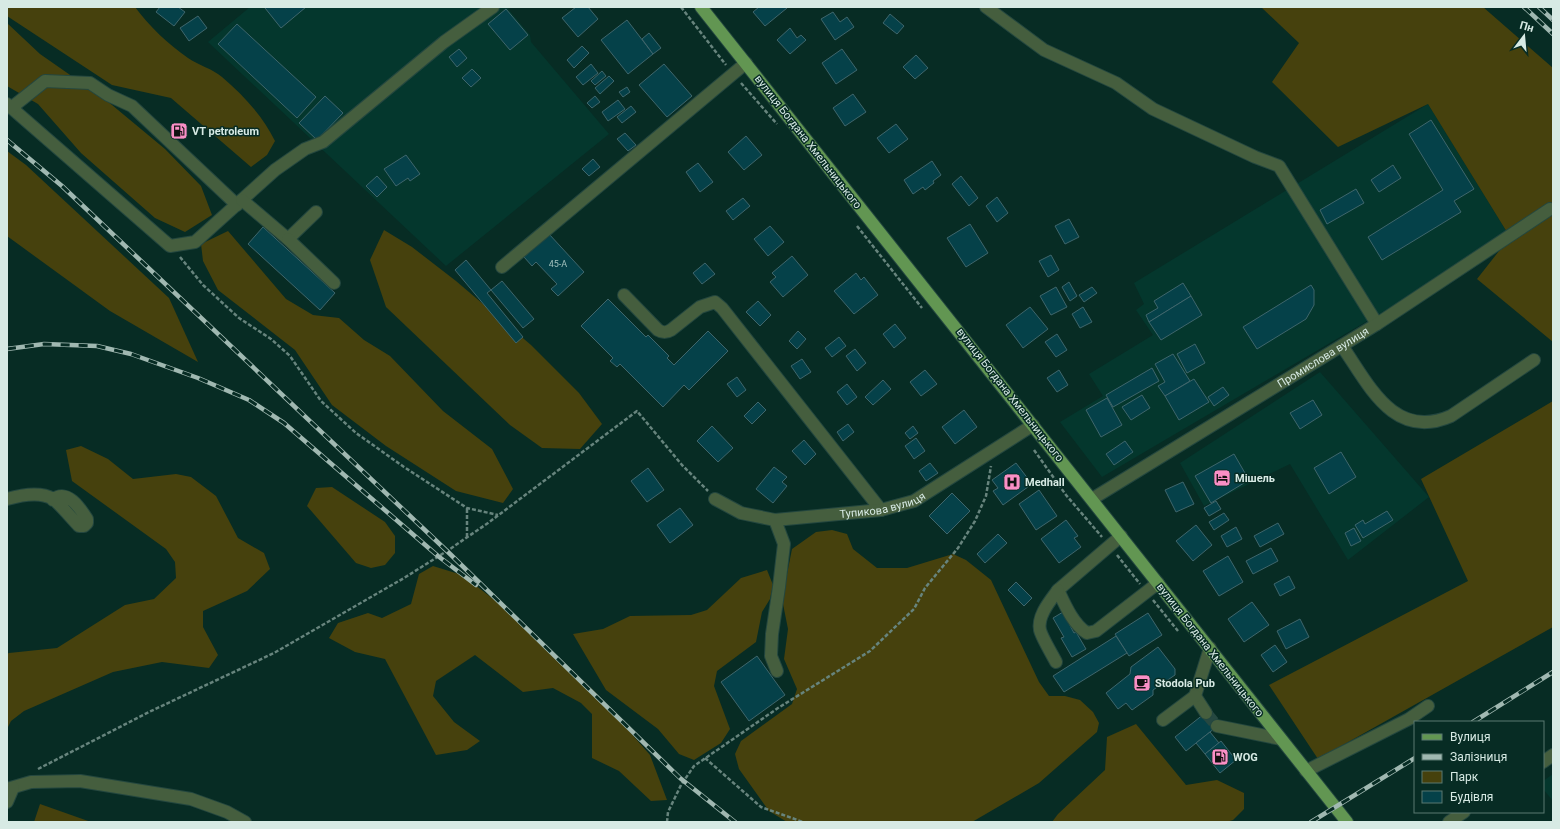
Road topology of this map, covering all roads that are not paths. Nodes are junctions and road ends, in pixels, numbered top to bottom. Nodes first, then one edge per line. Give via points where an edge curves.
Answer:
1 (493, 7) edge
2 (701, 7) edge
3 (986, 7) edge
4 (746, 63) junction
5 (9, 106) edge
6 (239, 202) junction
7 (1550, 209) dead end
8 (316, 212) dead end
9 (288, 239) junction
10 (502, 267) dead end
11 (334, 283) dead end
12 (624, 295) dead end
13 (1377, 324) junction
14 (1342, 346) junction
15 (1534, 360) dead end
16 (1033, 425) junction
17 (7, 499) edge
18 (715, 499) road end
19 (1092, 499) junction
20 (53, 500) dead end
21 (881, 510) junction
22 (775, 520) junction
23 (1122, 536) junction
24 (1158, 583) junction
25 (1058, 590) junction
26 (1210, 648) junction
27 (1056, 662) dead end
28 (778, 671) dead end
29 (1195, 696) junction
30 (1428, 706) dead end
31 (1206, 713) tunnel mouth
32 (1162, 720) dead end
33 (1217, 726) tunnel mouth
34 (1281, 739) junction
35 (1553, 755) edge
36 (1544, 761) edge
37 (1306, 770) junction
38 (10, 788) edge
39 (7, 802) edge
40 (1462, 813) edge
41 (245, 822) edge
42 (1347, 822) edge
43 (1449, 822) edge

1 - 6 street via 444,42 323,142 305,149 275,170
2 - 4 main road, вулиця Богдана Хмельницького
3 - 13 street via 1044,50 1116,83 1153,109 1279,166
4 - 10 street
4 - 16 main road, вулиця Богдана Хмельницького
5 - 6 street via 45,81 90,82 108,95 132,106
5 - 6 street via 170,246 195,242
6 - 9 street
7 - 13 street, Промислова вулиця
8 - 9 street
9 - 11 street
12 - 21 street via 662,332 671,330 700,307 715,302
13 - 14 street, Промислова вулиця
14 - 15 street via 1387,408 1400,416 1422,422 1437,421 1451,416
14 - 19 street, Промислова вулиця
16 - 19 main road, вулиця Богдана Хмельницького
16 - 21 street, Тупикова вулиця via 914,501
17 - 20 street via 42,495
18 - 22 street, Тупикова вулиця via 741,513
19 - 23 main road, вулиця Богдана Хмельницького
21 - 22 street, Тупикова вулиця
22 - 28 street via 784,544 772,634 771,656
23 - 24 main road, вулиця Богдана Хмельницького
23 - 25 street
24 - 25 street via 1096,631 1087,633 1082,630 1067,608
24 - 26 main road, вулиця Богдана Хмельницького
25 - 27 street via 1040,620 1040,630
26 - 29 street
26 - 34 main road, вулиця Богдана Хмельницького
29 - 31 street
29 - 32 street
30 - 37 street via 1403,723
33 - 34 street
34 - 37 main road, вулиця Богдана Хмельницького
35 - 36 street
37 - 42 main road, вулиця Богдана Хмельницького
38 - 39 street
38 - 41 street via 31,782 80,781 191,799 227,812
40 - 43 street

